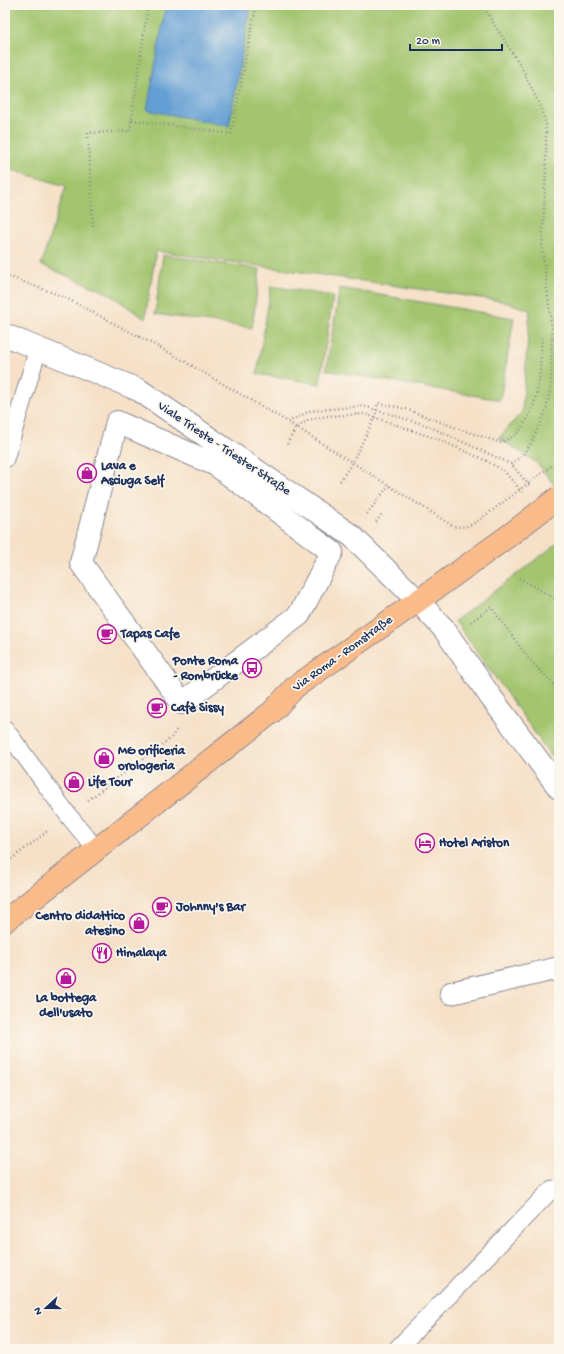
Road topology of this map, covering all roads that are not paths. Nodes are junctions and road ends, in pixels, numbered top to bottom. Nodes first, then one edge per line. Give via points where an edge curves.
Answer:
1 (5, 335) edge
2 (38, 349) junction
3 (188, 424) junction
4 (177, 448) junction
5 (5, 459) edge
6 (559, 497) edge
7 (418, 601) junction
8 (5, 729) edge
9 (559, 788) edge
10 (96, 849) junction
11 (5, 921) edge
12 (559, 968) edge
13 (451, 993) dead end
14 (552, 1189) dead end
15 (397, 1349) edge

1 - 2 street, Viale Trieste - Triester Straße
2 - 3 street, Viale Trieste - Triester Straße via 139,390
2 - 5 lane
3 - 4 lane
3 - 7 street, Viale Trieste - Triester Straße via 352,536
4 - 4 street via 216,465 332,552 299,615 182,703 81,563 117,422
6 - 7 main road, Via Roma - Romstraße, bridge
7 - 9 street, Viale Trieste - Triester Straße via 444,629
7 - 10 main road, Via Roma - Romstraße via 295,687 272,712
8 - 10 lane
10 - 11 main road, Via Roma - Romstraße
12 - 13 street
14 - 15 lane

